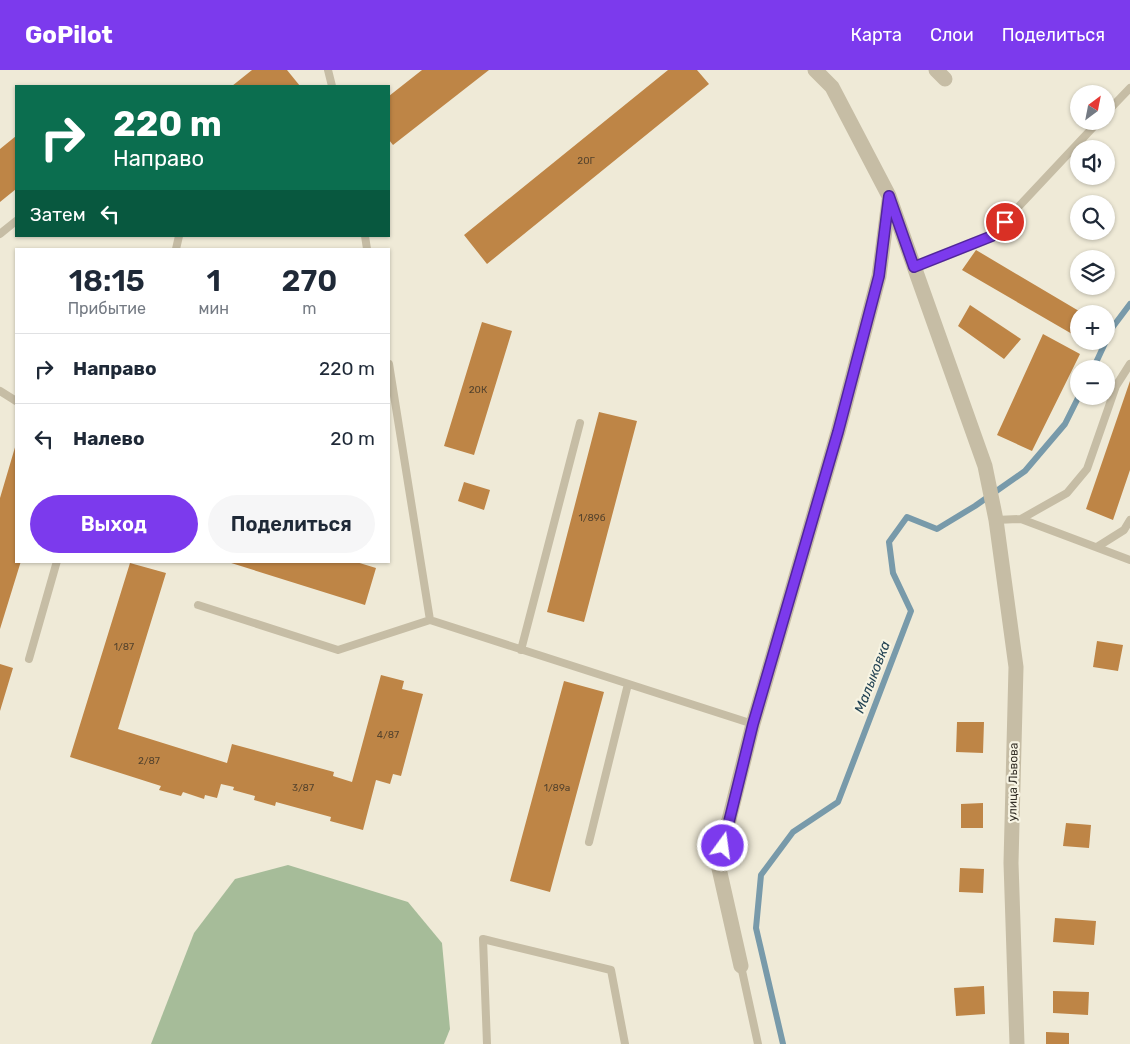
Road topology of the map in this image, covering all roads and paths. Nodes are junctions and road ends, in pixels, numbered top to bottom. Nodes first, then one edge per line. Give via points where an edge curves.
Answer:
1 (328, 70) edge
2 (815, 70) edge
3 (332, 85) edge
4 (1130, 88) edge
5 (1115, 104) edge
6 (1091, 130) edge
7 (889, 196) junction
8 (15, 222) edge
9 (0, 234) edge
10 (914, 267) junction
11 (1130, 364) edge
12 (390, 377) edge
13 (0, 391) edge
14 (15, 400) edge
15 (580, 423) dead end
16 (1022, 519) junction
17 (996, 520) junction
18 (1130, 520) edge
19 (1096, 547) junction
20 (1130, 560) edge
21 (56, 563) edge
22 (198, 605) dead end
23 (430, 620) junction
24 (521, 650) junction
25 (29, 659) dead end
26 (628, 684) junction
27 (753, 724) junction
28 (590, 842) dead end
29 (741, 966) joint
30 (487, 1044) edge
31 (625, 1044) edge
32 (758, 1044) edge
33 (1016, 1044) edge

1 - 3 lane
2 - 7 street, улица Львова via 832,87
4 - 5 lane
6 - 10 lane via 992,236
7 - 10 street, улица Львова
7 - 27 street via 879,276 838,432
8 - 9 lane
10 - 17 street, улица Львова via 985,466
11 - 16 lane via 1116,386 1087,469 1067,493
12 - 23 lane
13 - 14 lane
15 - 24 lane
16 - 17 lane
16 - 19 lane
17 - 33 street, улица Львова via 1016,666 1011,864
18 - 19 lane via 1124,530
19 - 20 lane
21 - 25 lane
22 - 23 lane via 338,650
23 - 24 lane
24 - 26 lane
26 - 27 lane
26 - 28 lane
27 - 29 street via 718,864
29 - 32 lane
30 - 31 lane via 483,939 612,970

